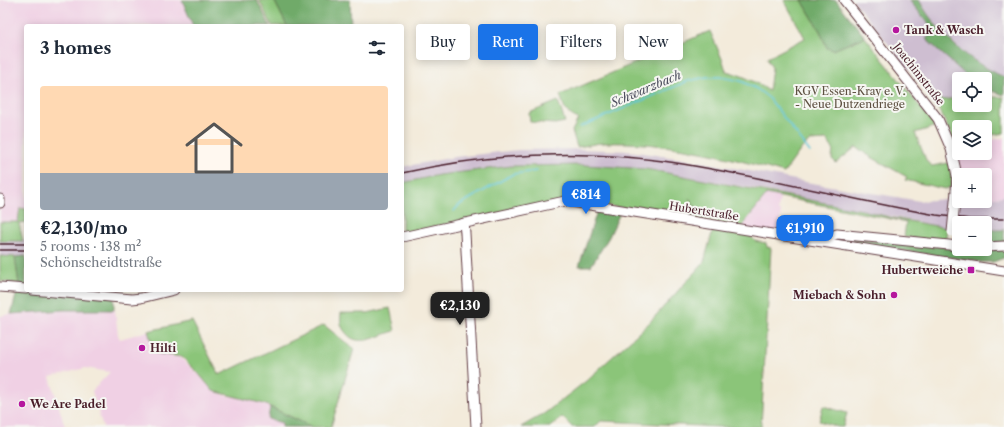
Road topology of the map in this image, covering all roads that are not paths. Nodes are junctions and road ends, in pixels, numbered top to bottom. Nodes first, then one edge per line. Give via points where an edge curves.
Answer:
1 (844, 0) edge
2 (0, 200) edge
3 (0, 203) edge
4 (954, 216) edge
5 (464, 223) junction
6 (404, 237) edge
7 (825, 241) junction
8 (952, 245) edge
9 (1004, 246) edge
10 (992, 247) edge
11 (1004, 271) edge
12 (0, 287) edge
13 (24, 290) edge
14 (54, 292) edge
15 (166, 292) edge
16 (476, 427) edge

1 - 4 street, Joachimstraße, bridge via 938,119 956,166
2 - 3 street
5 - 6 street, Hubertstraße
5 - 7 street, Hubertstraße via 565,201
5 - 16 street
7 - 8 street, Joachimstraße via 825,238 837,234
7 - 11 street, Hubertstraße
9 - 10 street
12 - 13 street
14 - 15 street via 132,299

